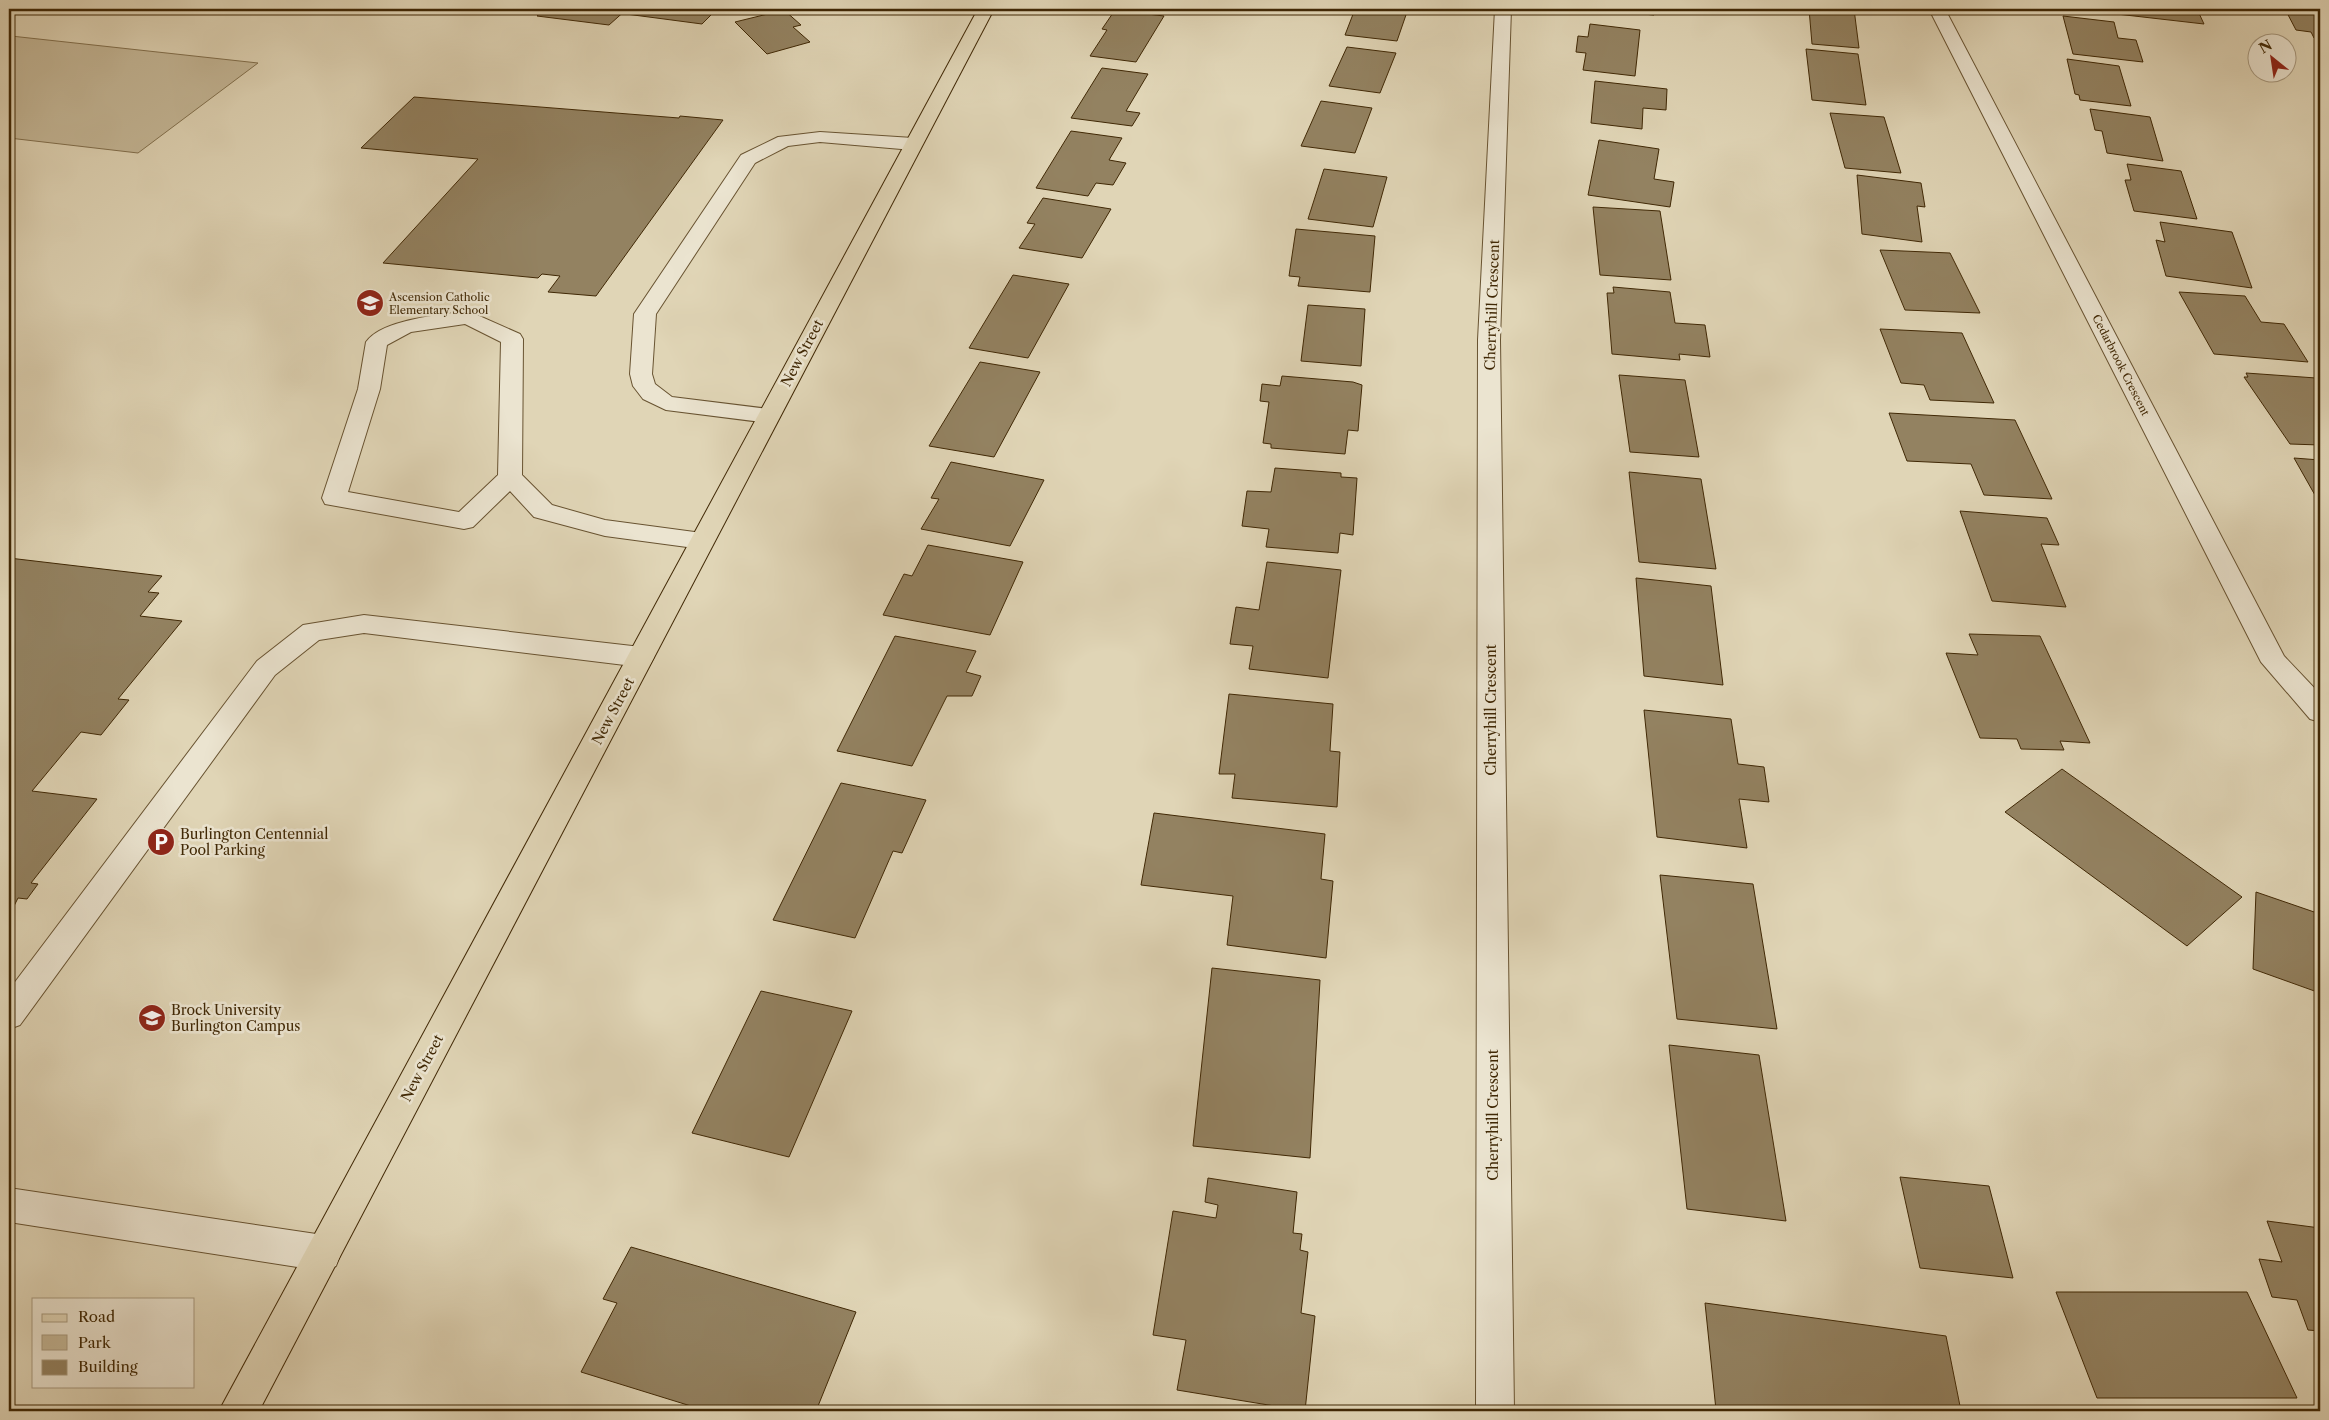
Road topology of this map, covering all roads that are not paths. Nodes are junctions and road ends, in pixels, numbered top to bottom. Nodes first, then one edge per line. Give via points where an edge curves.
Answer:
1 (986, 9) edge
2 (1503, 9) edge
3 (1937, 9) edge
4 (913, 144) junction
5 (769, 416) junction
6 (510, 477) junction
7 (702, 541) junction
8 (641, 657) junction
9 (2320, 712) edge
10 (9, 1015) edge
11 (9, 1205) edge
12 (323, 1252) junction
13 (238, 1411) edge
14 (1494, 1411) edge

1 - 4 main road, New Street
2 - 14 street, Cherryhill Crescent via 1489,340
3 - 9 street, Cedarbrook Crescent via 2274,662
4 - 5 main road, New Street
4 - 5 street via 820,137 784,141 748,159 645,314 641,374 644,386 651,394 666,403
5 - 7 main road, New Street
6 - 6 street via 512,339 468,317 405,328 378,342 369,389 334,498 464,520
6 - 7 street via 543,511 606,528
7 - 8 main road, New Street
8 - 10 street via 364,624 312,632 266,668
8 - 12 main road, New Street
11 - 12 street
12 - 13 main road, New Street

